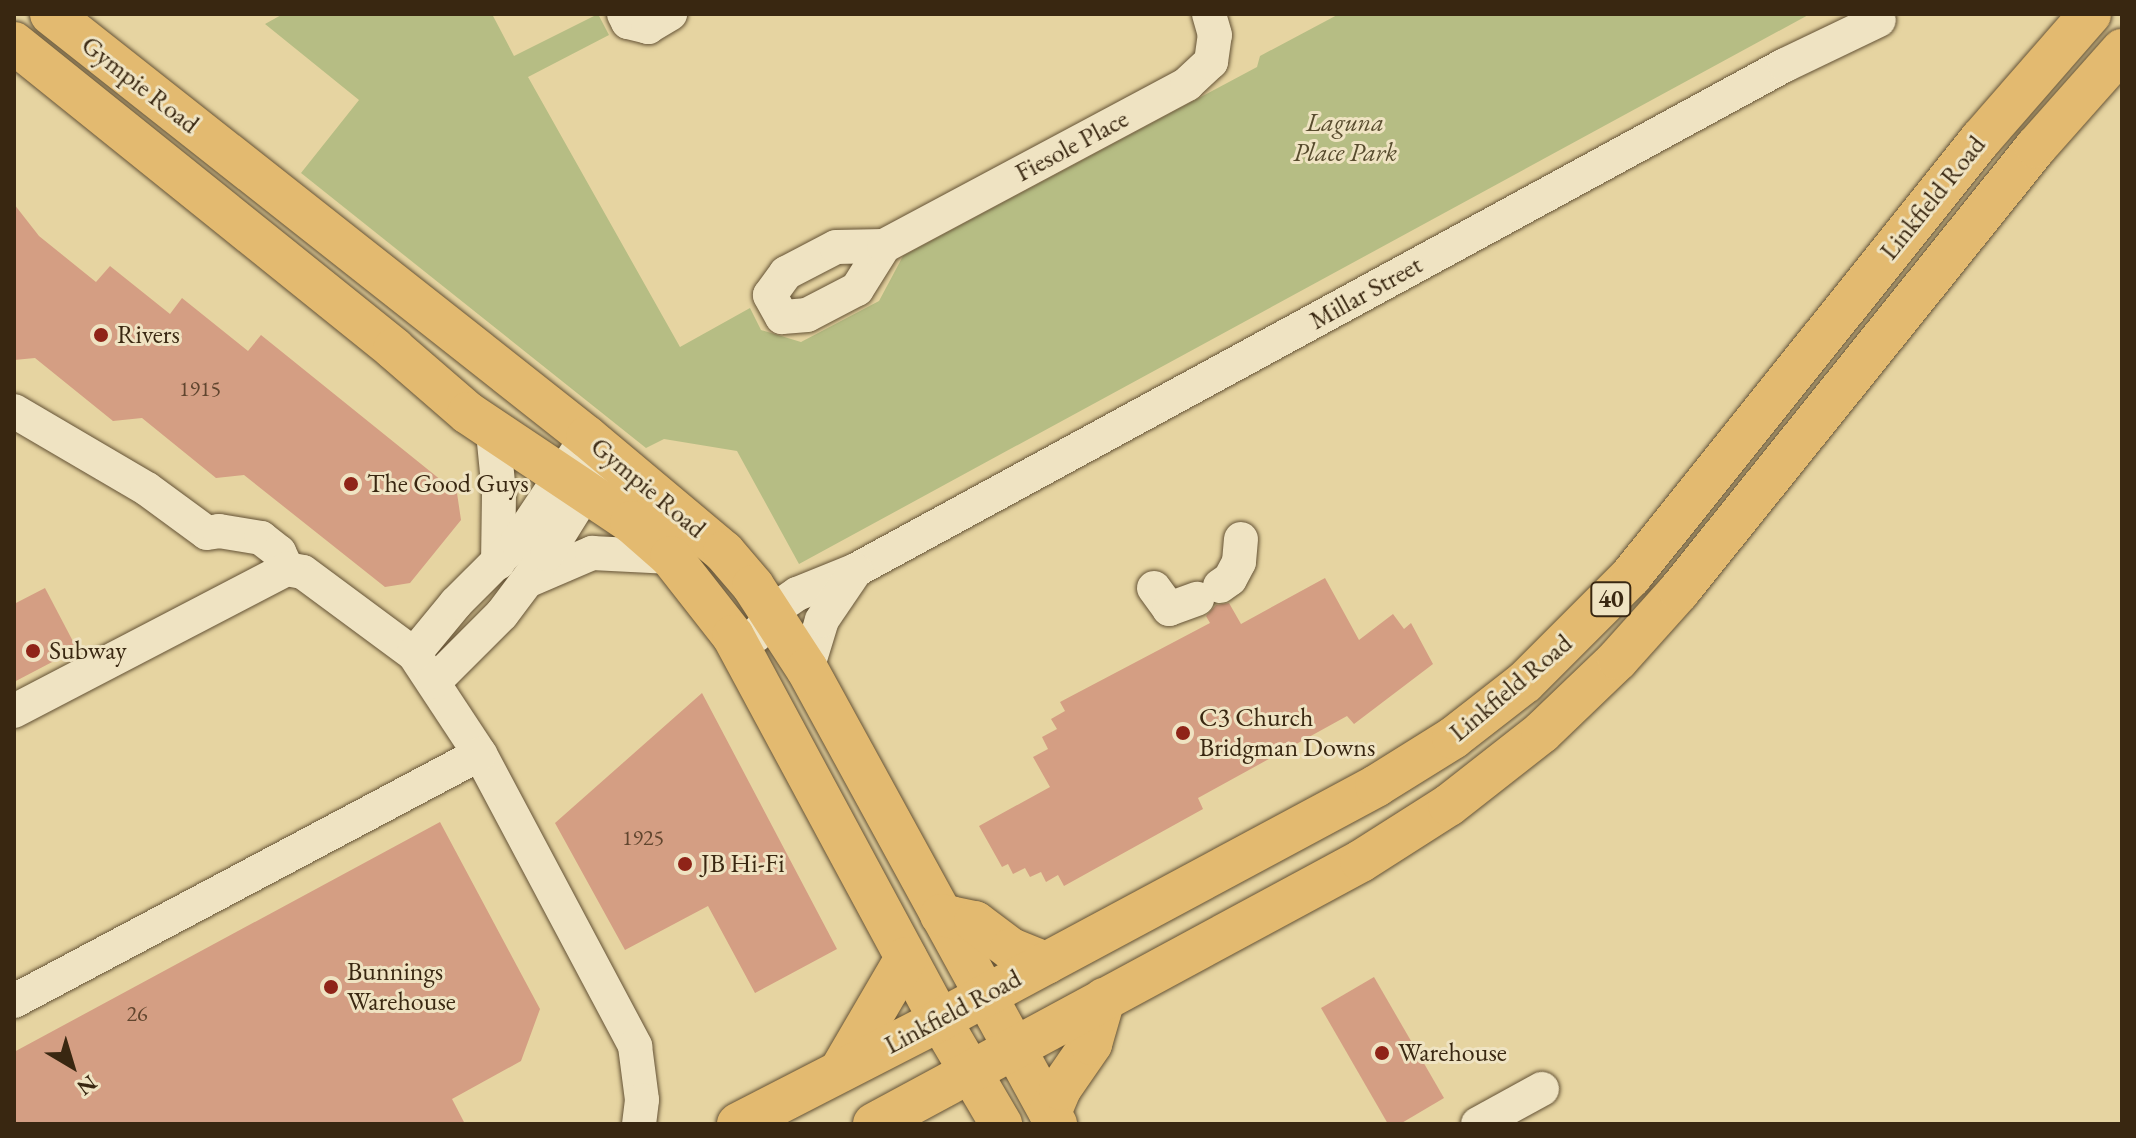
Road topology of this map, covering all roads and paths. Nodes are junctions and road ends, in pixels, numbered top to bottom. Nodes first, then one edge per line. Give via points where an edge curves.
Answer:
1 (51, 14) edge
2 (624, 14) edge
3 (670, 14) edge
4 (1209, 14) edge
5 (2090, 14) edge
6 (1879, 20) dead end
7 (14, 43) edge
8 (2122, 50) edge
9 (884, 246) dead end
10 (14, 411) edge
11 (493, 432) junction
12 (598, 446) junction
13 (573, 484) junction
14 (1241, 539) dead end
15 (671, 557) junction
16 (287, 569) junction
17 (856, 570) junction
18 (512, 572) junction
19 (1154, 588) dead end
20 (773, 614) junction
21 (414, 654) junction
22 (747, 661) junction
23 (807, 669) junction
24 (434, 682) junction
25 (14, 711) edge
26 (480, 754) junction
27 (941, 915) junction
28 (906, 958) junction
29 (1046, 963) junction
30 (984, 995) junction
31 (1104, 999) junction
32 (14, 1001) edge
33 (940, 1020) junction
34 (1013, 1048) junction
35 (970, 1070) junction
36 (840, 1071) junction
37 (1542, 1089) dead end
38 (1053, 1118) edge
39 (901, 1119) edge
40 (639, 1124) edge
41 (738, 1124) edge
42 (1001, 1124) edge
43 (1478, 1124) edge

1 - 12 main road, Gympie Road
2 - 3 street via 628,22 648,27
4 - 9 street, Fiesole Place via 1215,35 1211,62 1187,84
5 - 29 main road, Linkfield Road / 40 via 1981,139 1631,576 1552,658 1488,712 1412,765
6 - 17 street, Millar Street via 1785,65
7 - 11 main road, Gympie Road
8 - 31 main road, Linkfield Road / 40 via 2036,147 1679,591 1584,694 1508,760 1402,837
10 - 16 street via 147,489 207,533 261,538 279,552
11 - 13 main road, Gympie Road
11 - 18 street
12 - 13 street
12 - 20 main road, Gympie Road via 724,552
13 - 15 main road, Gympie Road via 631,522
13 - 18 street
14 - 19 street via 1239,562 1230,579 1208,593 1169,609
15 - 18 street via 592,553
15 - 22 main road, Gympie Road via 718,612
16 - 21 street via 303,572
16 - 25 street
17 - 20 street, Millar Street via 797,594
17 - 23 street, Millar Street via 822,620
18 - 21 street via 456,603
18 - 24 street via 502,614
20 - 22 street, Millar Street via 756,635
20 - 23 main road, Gympie Road
21 - 24 street
22 - 28 main road, Gympie Road
23 - 27 main road, Gympie Road
24 - 26 street
26 - 32 street
26 - 40 street via 635,1046 642,1100
27 - 29 main road via 975,922 1011,949
27 - 30 main road, Gympie Road
28 - 33 main road, Gympie Road
28 - 36 main road
29 - 30 main road, Linkfield Road / 40
30 - 33 main road, Linkfield Road / 40
30 - 34 main road, Gympie Road
31 - 34 main road, Linkfield Road / 40
31 - 38 main road via 1091,1044 1060,1089
33 - 35 main road, Gympie Road
33 - 36 main road, Linkfield Road / 40
34 - 35 main road, Linkfield Road / 40
34 - 38 main road, Gympie Road
35 - 39 main road, Linkfield Road / 40
35 - 42 main road, Gympie Road
36 - 41 main road, Linkfield Road / 40
37 - 43 street

